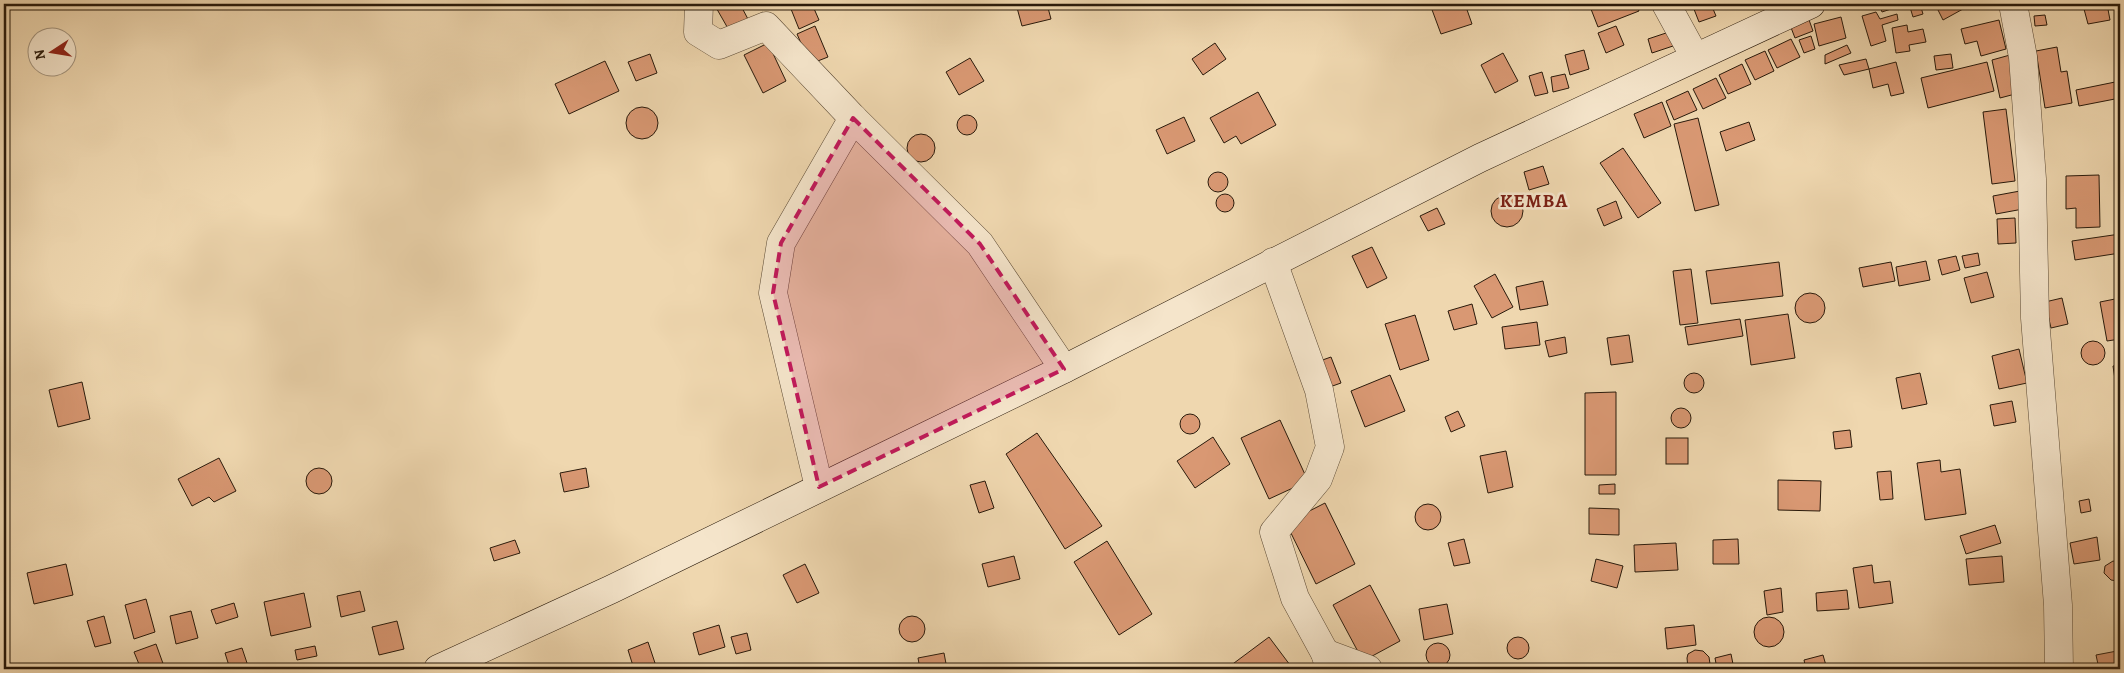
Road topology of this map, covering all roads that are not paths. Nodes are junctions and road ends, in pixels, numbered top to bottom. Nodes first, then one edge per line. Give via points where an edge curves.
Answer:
1 (699, 4) edge
2 (1666, 4) edge
3 (1811, 4) edge
4 (2013, 4) edge
5 (1696, 57) junction
6 (853, 118) junction
7 (1273, 262) junction
8 (1064, 369) junction
9 (819, 487) junction
10 (1328, 661) edge
11 (438, 669) edge
12 (1368, 669) edge
13 (2059, 669) edge

1 - 6 street via 698,32 719,45 766,26
2 - 5 street
3 - 5 street
4 - 13 street via 2023,57 2032,188 2035,318 2058,605
5 - 7 street via 1480,158
6 - 8 street via 980,244
6 - 9 street via 781,244 773,293
7 - 8 street
7 - 10 street via 1319,390 1330,447 1318,479 1274,532 1295,598
8 - 9 street
9 - 11 street via 612,589
10 - 12 street

